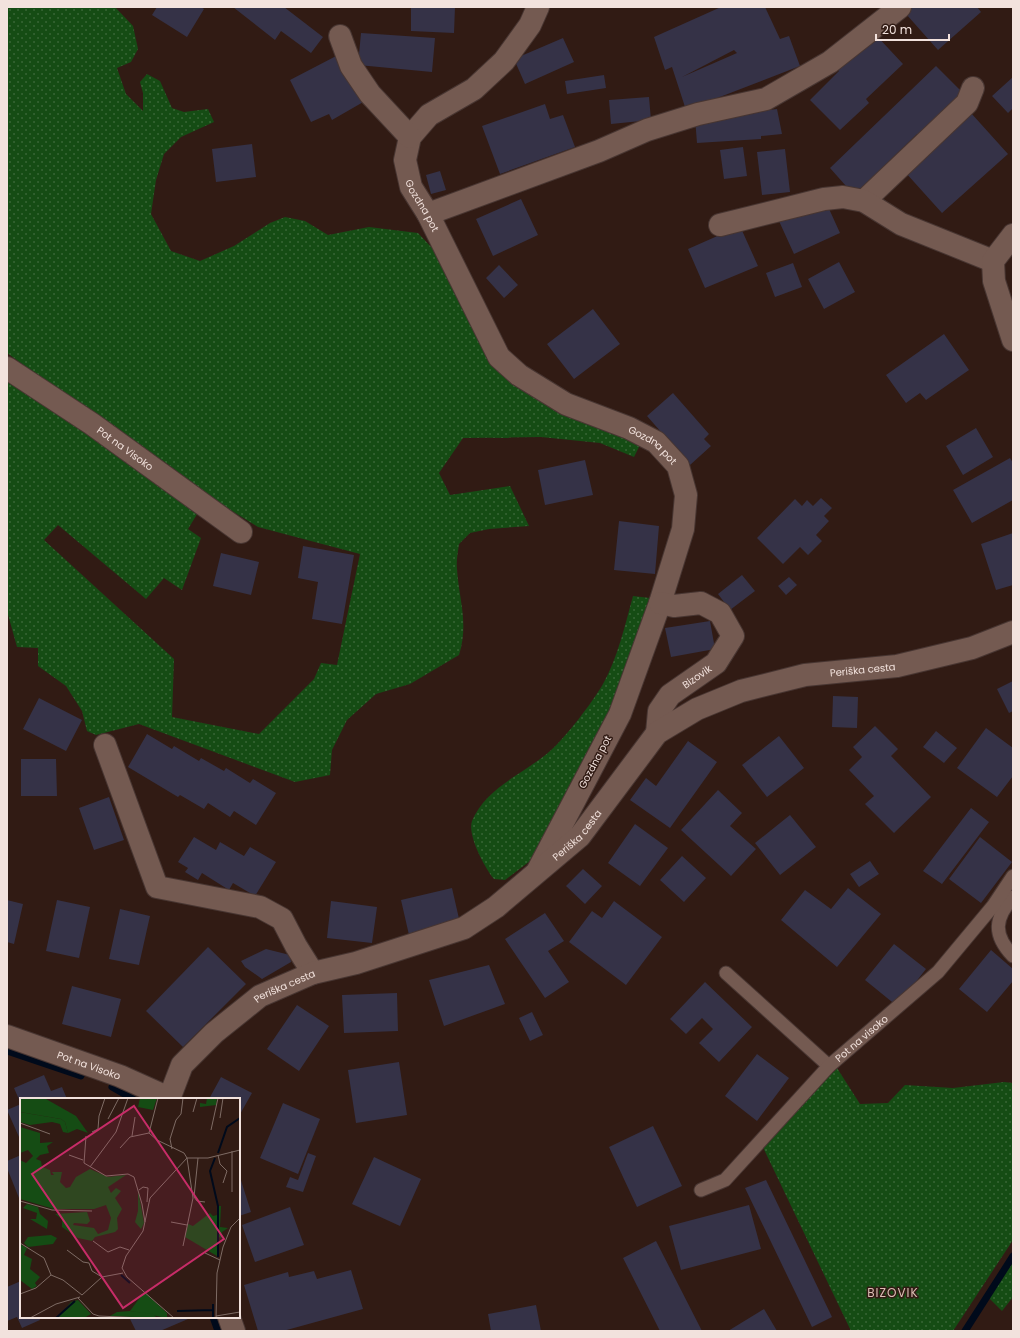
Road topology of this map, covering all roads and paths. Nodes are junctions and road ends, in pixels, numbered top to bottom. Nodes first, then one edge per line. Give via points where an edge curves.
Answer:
1 (538, 7) edge
2 (900, 7) edge
3 (340, 36) dead end
4 (973, 88) dead end
5 (410, 137) junction
6 (864, 201) junction
7 (428, 214) junction
8 (720, 225) dead end
9 (1013, 235) edge
10 (993, 261) junction
11 (1013, 340) edge
12 (7, 368) edge
13 (241, 532) dead end
14 (660, 603) junction
15 (1013, 632) edge
16 (657, 733) junction
17 (105, 745) dead end
18 (538, 870) junction
19 (1013, 876) edge
20 (1013, 897) edge
21 (1013, 956) edge
22 (313, 973) junction
23 (726, 974) dead end
24 (7, 1036) edge
25 (828, 1066) junction
26 (167, 1098) edge
27 (169, 1098) edge
28 (701, 1190) dead end
29 (229, 1318) edge
30 (234, 1331) edge

1 - 5 street, Gozdna pot via 530,25 504,61 474,89 429,115
2 - 7 street via 830,62 766,99 698,114 647,130 599,152
3 - 5 street via 351,66 370,94
4 - 6 street via 967,103
5 - 7 street, Gozdna pot via 405,160 411,187
6 - 8 street via 843,197 824,199
6 - 10 street via 901,224
7 - 14 street, Gozdna pot via 499,357 519,375 566,404 629,428 656,442 678,466 686,495 683,529
9 - 10 street
10 - 11 street via 994,281
12 - 13 street, Pot na Visoko via 92,424
14 - 16 street, Bizovik via 674,606 701,602 720,613 733,636 716,663 670,695 659,711
14 - 18 street, Gozdna pot via 620,714
15 - 16 street, Periška cesta via 972,648 897,666 805,675 741,691 697,709
16 - 18 street, Periška cesta via 580,836
17 - 22 street via 157,887 260,907 282,919
18 - 22 street, Periška cesta via 496,907 464,928
19 - 25 lane, Pot na visoko via 993,906 938,972
20 - 21 lane via 1002,909 997,922 1000,937
22 - 27 street, Periška cesta via 260,996 214,1033 182,1065
23 - 25 lane
24 - 26 street, Pot na Visoko via 120,1076
25 - 28 lane, Pot na visoko via 725,1180
29 - 30 street

